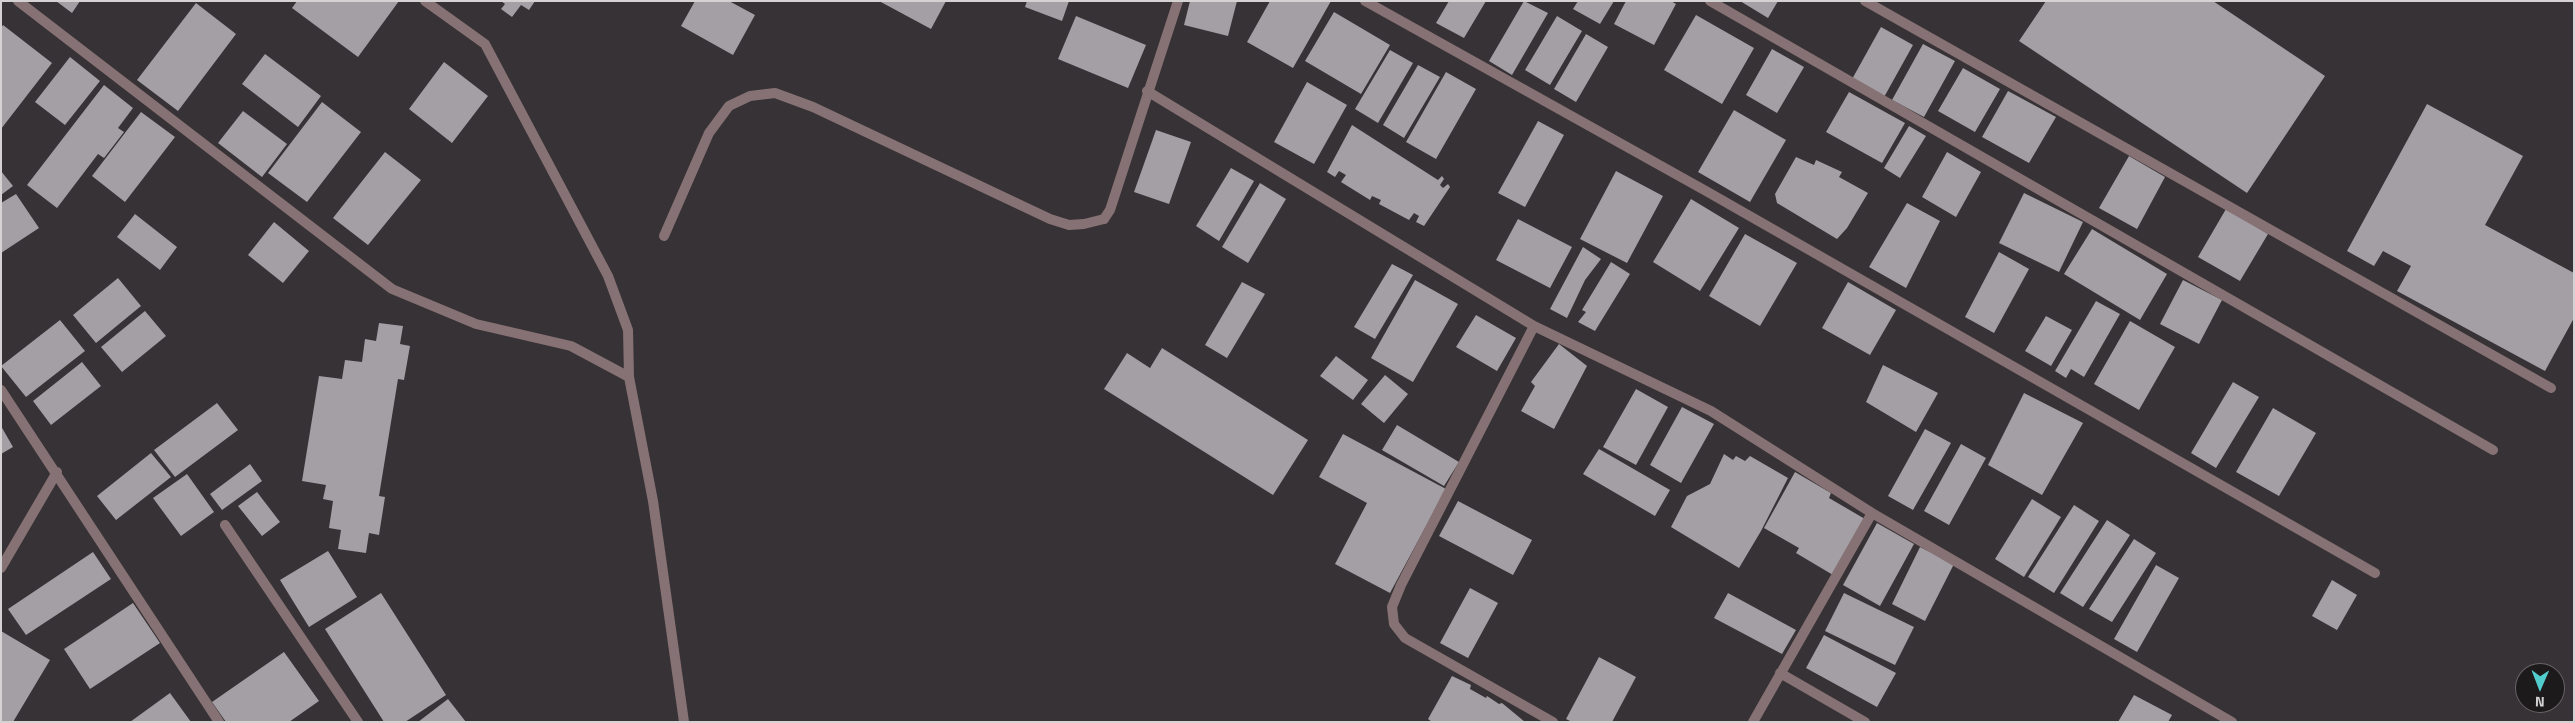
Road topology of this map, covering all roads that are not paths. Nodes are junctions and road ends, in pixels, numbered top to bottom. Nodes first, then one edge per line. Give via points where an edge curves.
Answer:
1 (18, 1) edge
2 (425, 1) edge
3 (1178, 1) edge
4 (1365, 1) edge
5 (1710, 1) edge
6 (1864, 1) edge
7 (1147, 91) junction
8 (664, 236) dead end
9 (1534, 326) junction
10 (629, 377) junction
11 (2551, 388) dead end
12 (1, 390) edge
13 (2493, 450) dead end
14 (57, 472) junction
15 (1872, 512) junction
16 (225, 525) dead end
17 (1, 568) edge
18 (2375, 573) dead end
19 (1780, 674) junction
20 (219, 722) edge
21 (358, 722) edge
22 (684, 722) edge
23 (1553, 722) edge
24 (1753, 722) edge
25 (1865, 722) edge
26 (2232, 722) edge

1 - 10 street via 392,289 476,324 571,346
2 - 10 street via 484,44 608,276 628,330
3 - 7 street
4 - 18 street via 1706,190
5 - 13 street
6 - 11 street
7 - 8 street via 1110,210 1104,219 1069,225 1050,219 813,107 775,93 750,96 729,106 709,133
7 - 9 street
9 - 15 street via 1711,411
9 - 23 street via 1392,607 1394,624 1405,638
10 - 22 street via 653,502
12 - 14 street
14 - 17 street
14 - 20 street
15 - 19 street
15 - 26 street
16 - 21 street
19 - 24 street
19 - 25 street

